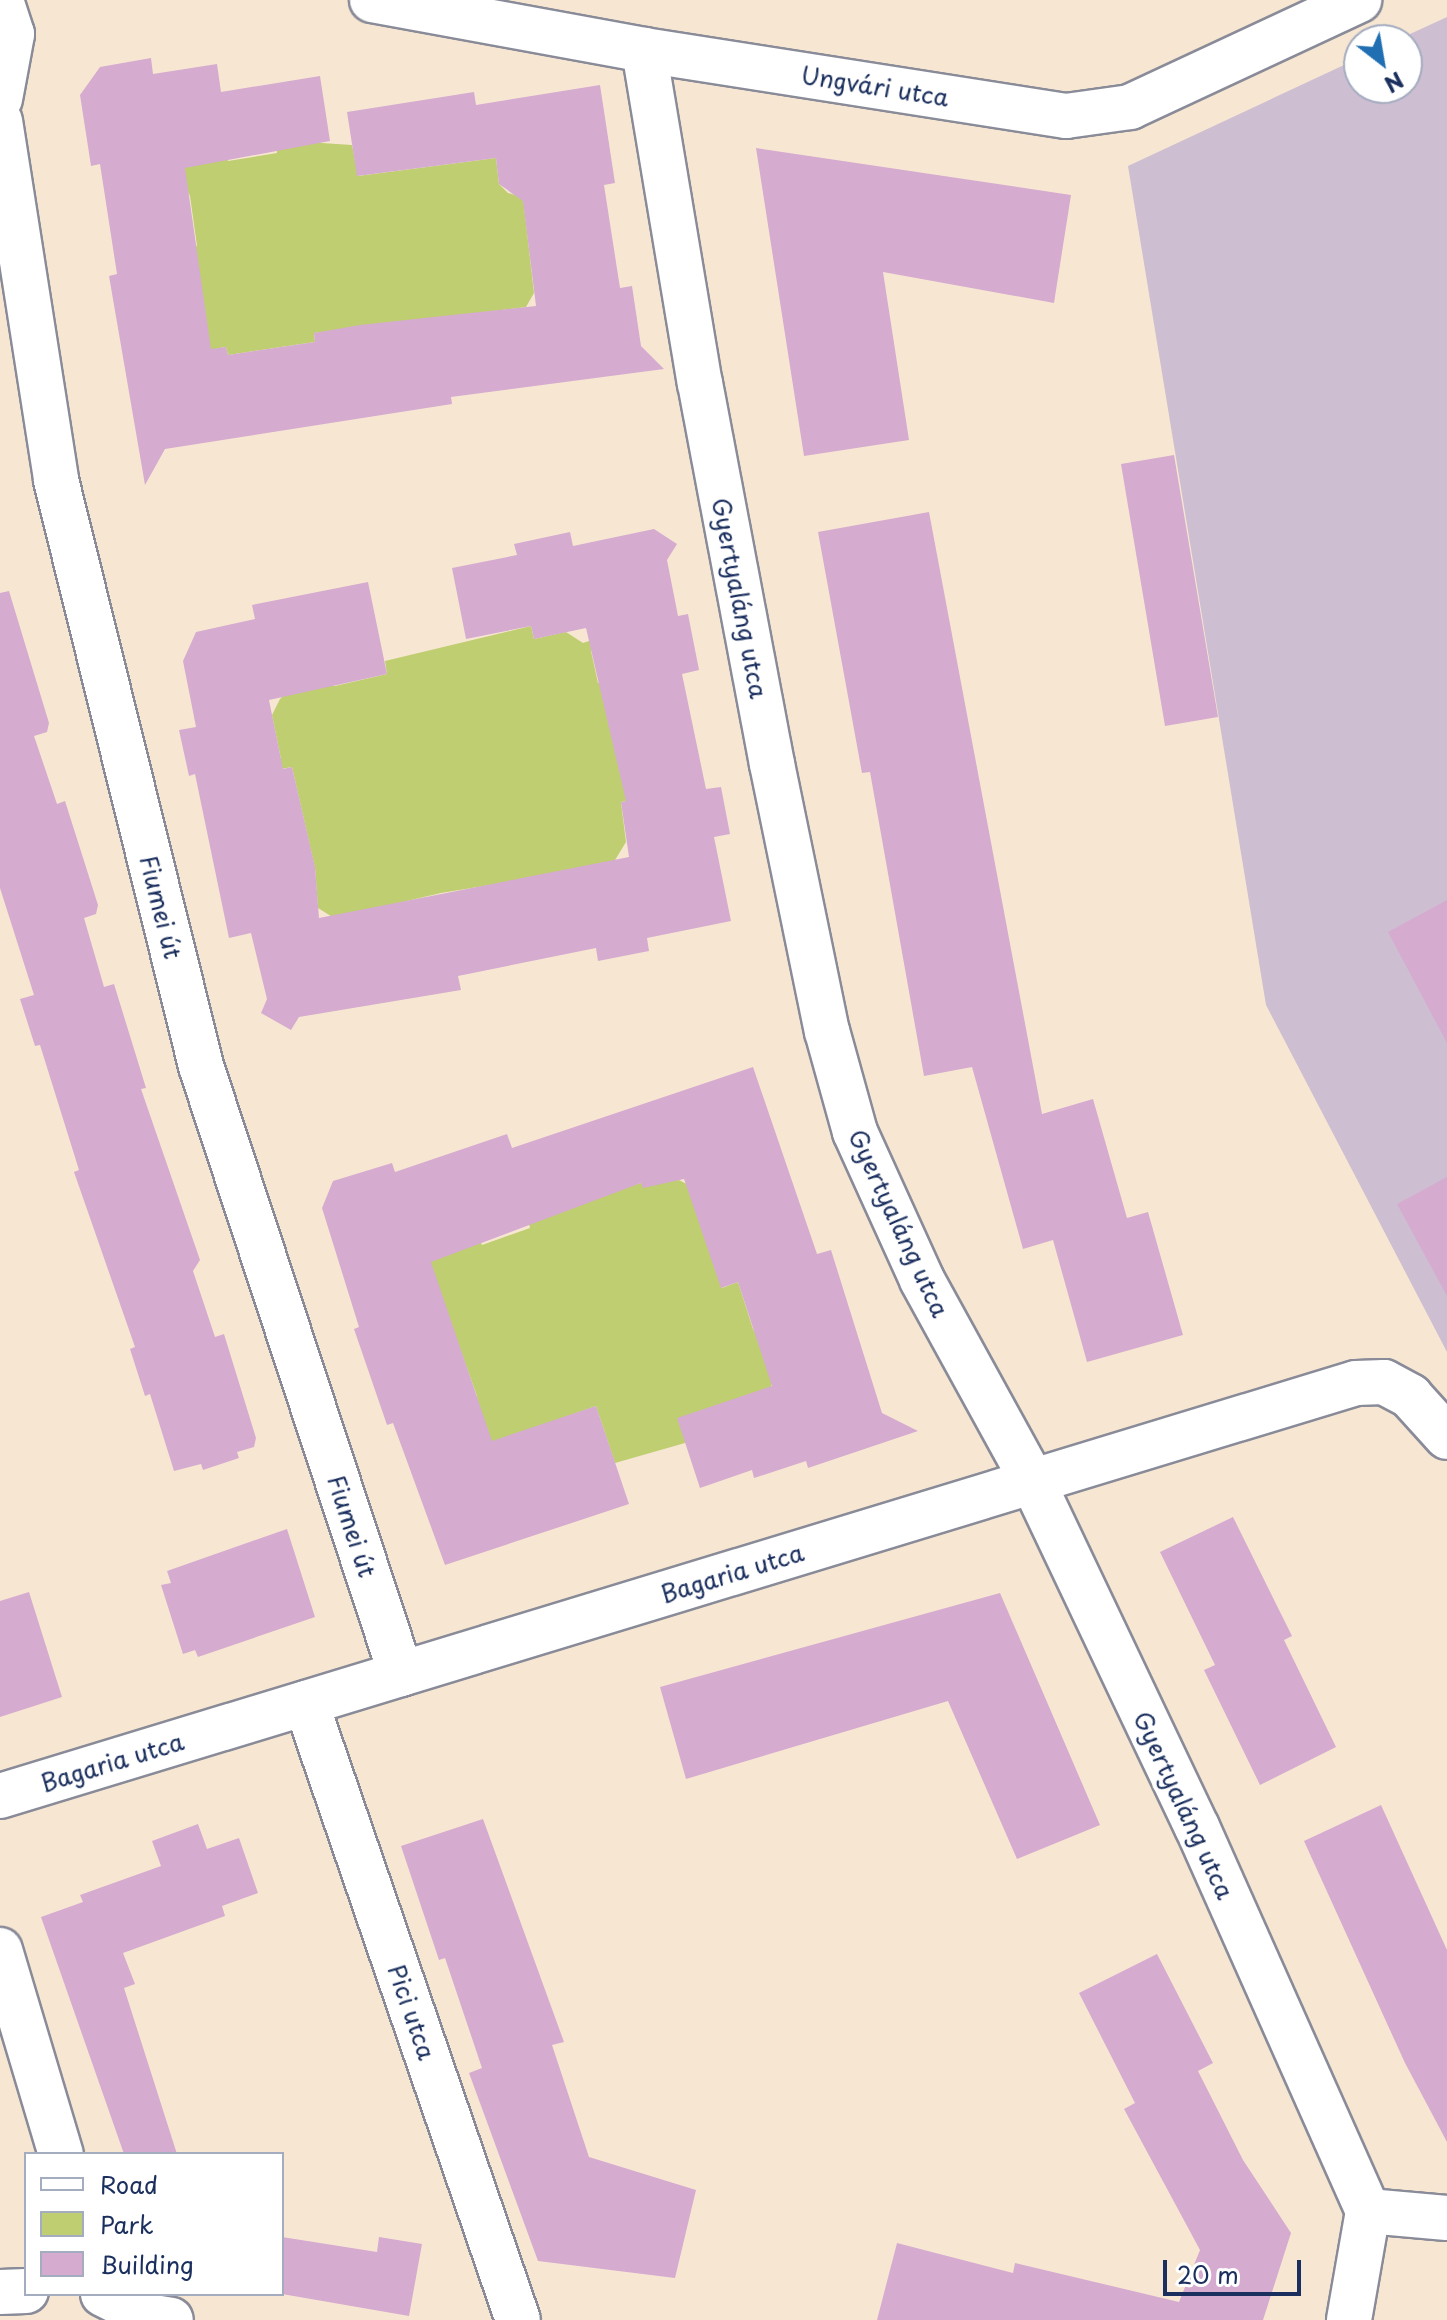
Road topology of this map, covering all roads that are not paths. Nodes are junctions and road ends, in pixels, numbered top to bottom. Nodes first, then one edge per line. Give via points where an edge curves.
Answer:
1 (1, 0) edge
2 (372, 0) edge
3 (1359, 0) edge
4 (644, 50) junction
5 (0, 99) edge
6 (0, 121) edge
7 (1447, 1437) edge
8 (1033, 1482) junction
9 (401, 1674) junction
10 (306, 1703) junction
11 (0, 1796) edge
12 (0, 1950) edge
13 (60, 2152) edge
14 (1368, 2211) junction
15 (1447, 2218) edge
16 (24, 2291) edge
17 (0, 2292) edge
18 (107, 2296) edge
19 (171, 2320) edge
20 (518, 2320) edge
21 (1349, 2320) edge

1 - 5 street via 12,34
2 - 4 street, Ungvári utca
3 - 4 street, Ungvári utca via 1130,107 1095,115 1066,116
4 - 8 street, Gyertyaláng utca via 719,491 827,1031 855,1132 922,1280
6 - 9 street, Fiumei út via 56,480 201,1066
7 - 8 street, Bagaria utca via 1410,1396 1384,1382 1356,1383
8 - 9 street, Bagaria utca
8 - 14 street, Gyertyaláng utca via 1197,1827
9 - 10 street, Bagaria utca
10 - 11 street, Bagaria utca
10 - 20 street, Pici utca
12 - 13 street
14 - 15 street
14 - 21 street
16 - 17 street
18 - 19 street via 147,2316

